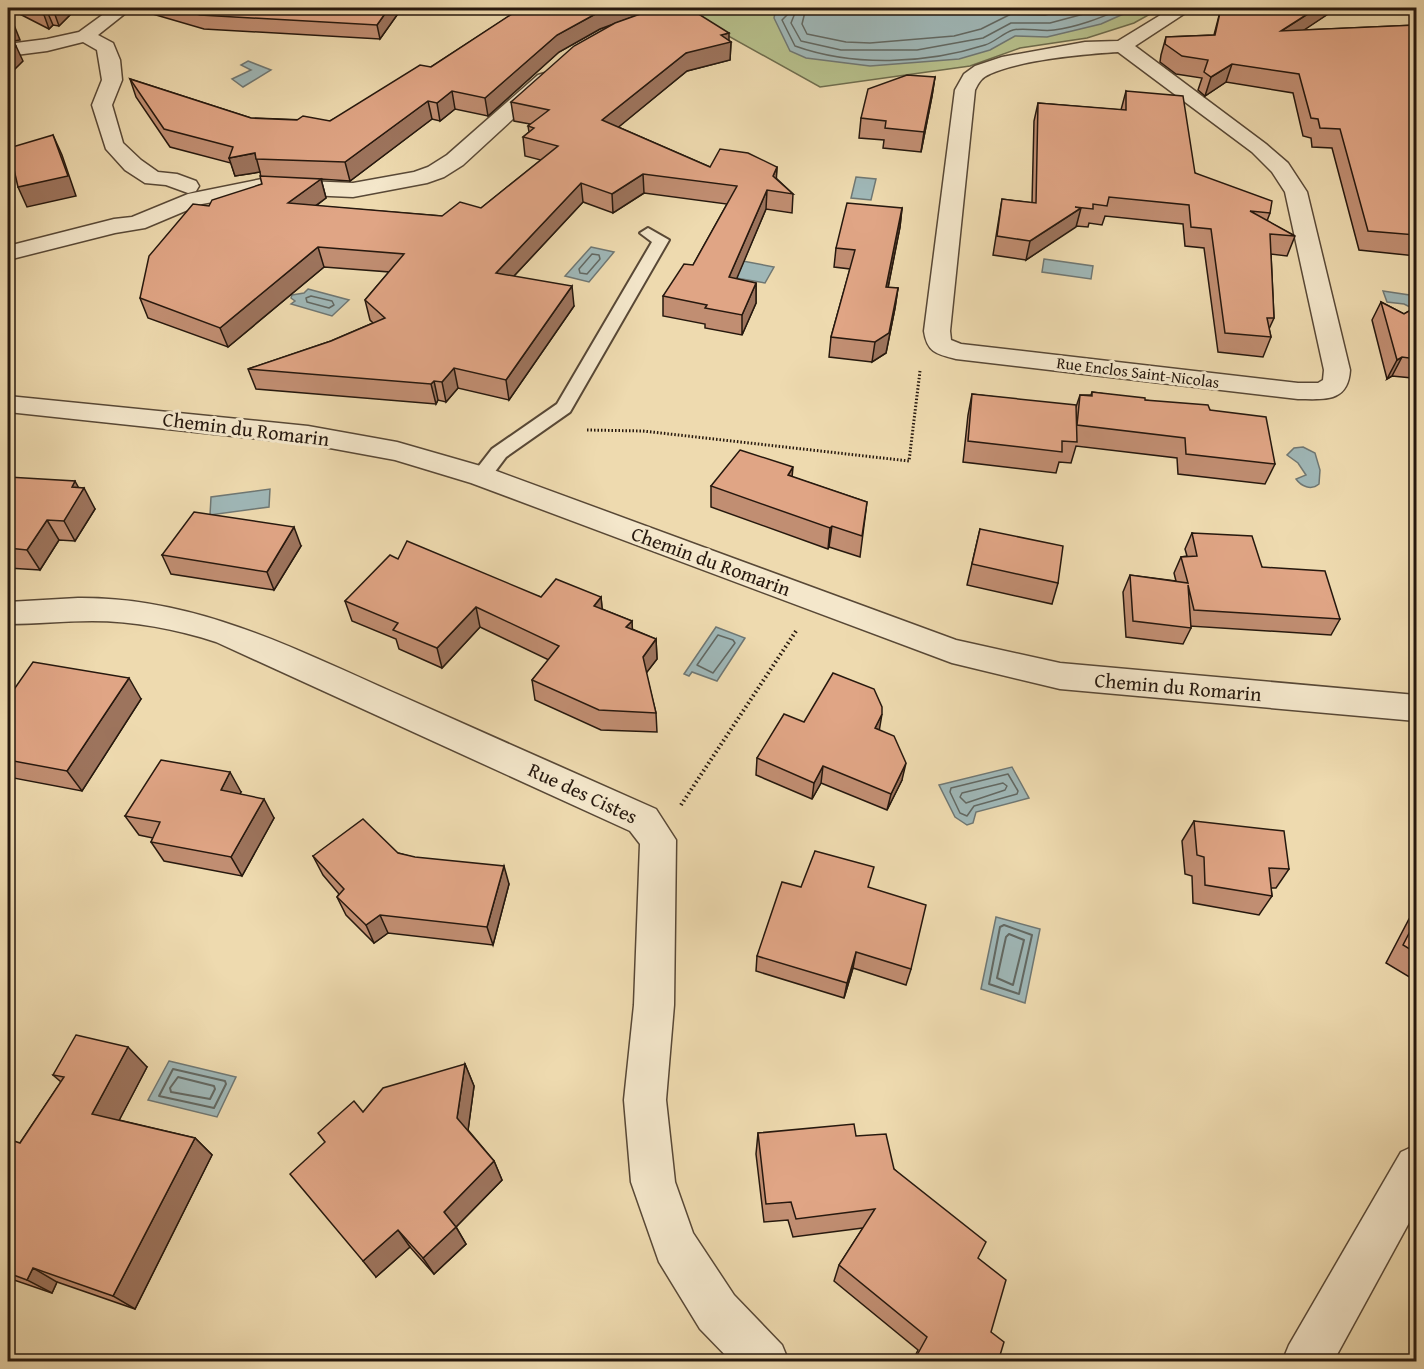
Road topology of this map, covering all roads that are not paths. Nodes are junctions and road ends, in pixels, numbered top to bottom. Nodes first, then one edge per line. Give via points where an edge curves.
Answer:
1 (123, 8) edge
2 (1184, 8) edge
3 (656, 11) edge
4 (627, 27) edge
5 (85, 36) junction
6 (1122, 46) junction
7 (8, 50) edge
8 (558, 66) edge
9 (156, 188) junction
10 (186, 195) junction
11 (114, 226) junction
12 (648, 233) dead end
13 (8, 253) edge
14 (8, 404) edge
15 (481, 476) junction
16 (8, 613) edge
17 (1416, 708) edge
18 (1416, 1167) edge
19 (765, 1362) edge
20 (1306, 1362) edge

1 - 5 street
2 - 6 street
3 - 4 street
5 - 7 street
5 - 9 street via 106,47 110,60 112,80 102,105 113,144
6 - 6 street, Rue Enclos Saint-Nicolas via 1085,48 1002,63 971,78 965,90 937,331 939,344 956,351 1298,391 1323,391 1336,384 1337,370 1296,192 1280,168 1259,148
8 - 10 street via 456,160 436,172 353,190 262,186 196,199
9 - 10 street via 166,202
9 - 11 street
10 - 11 street via 137,223
11 - 13 street
12 - 15 lane via 661,240 564,408 499,453
14 - 15 street, Chemin du Romarin via 331,438 398,451
15 - 17 street, Chemin du Romarin via 952,651 1060,676
16 - 19 street, Rue des Cistes via 117,610 206,626 643,820 658,840 654,1005 645,1100 653,1182 675,1246 717,1312
18 - 20 street

